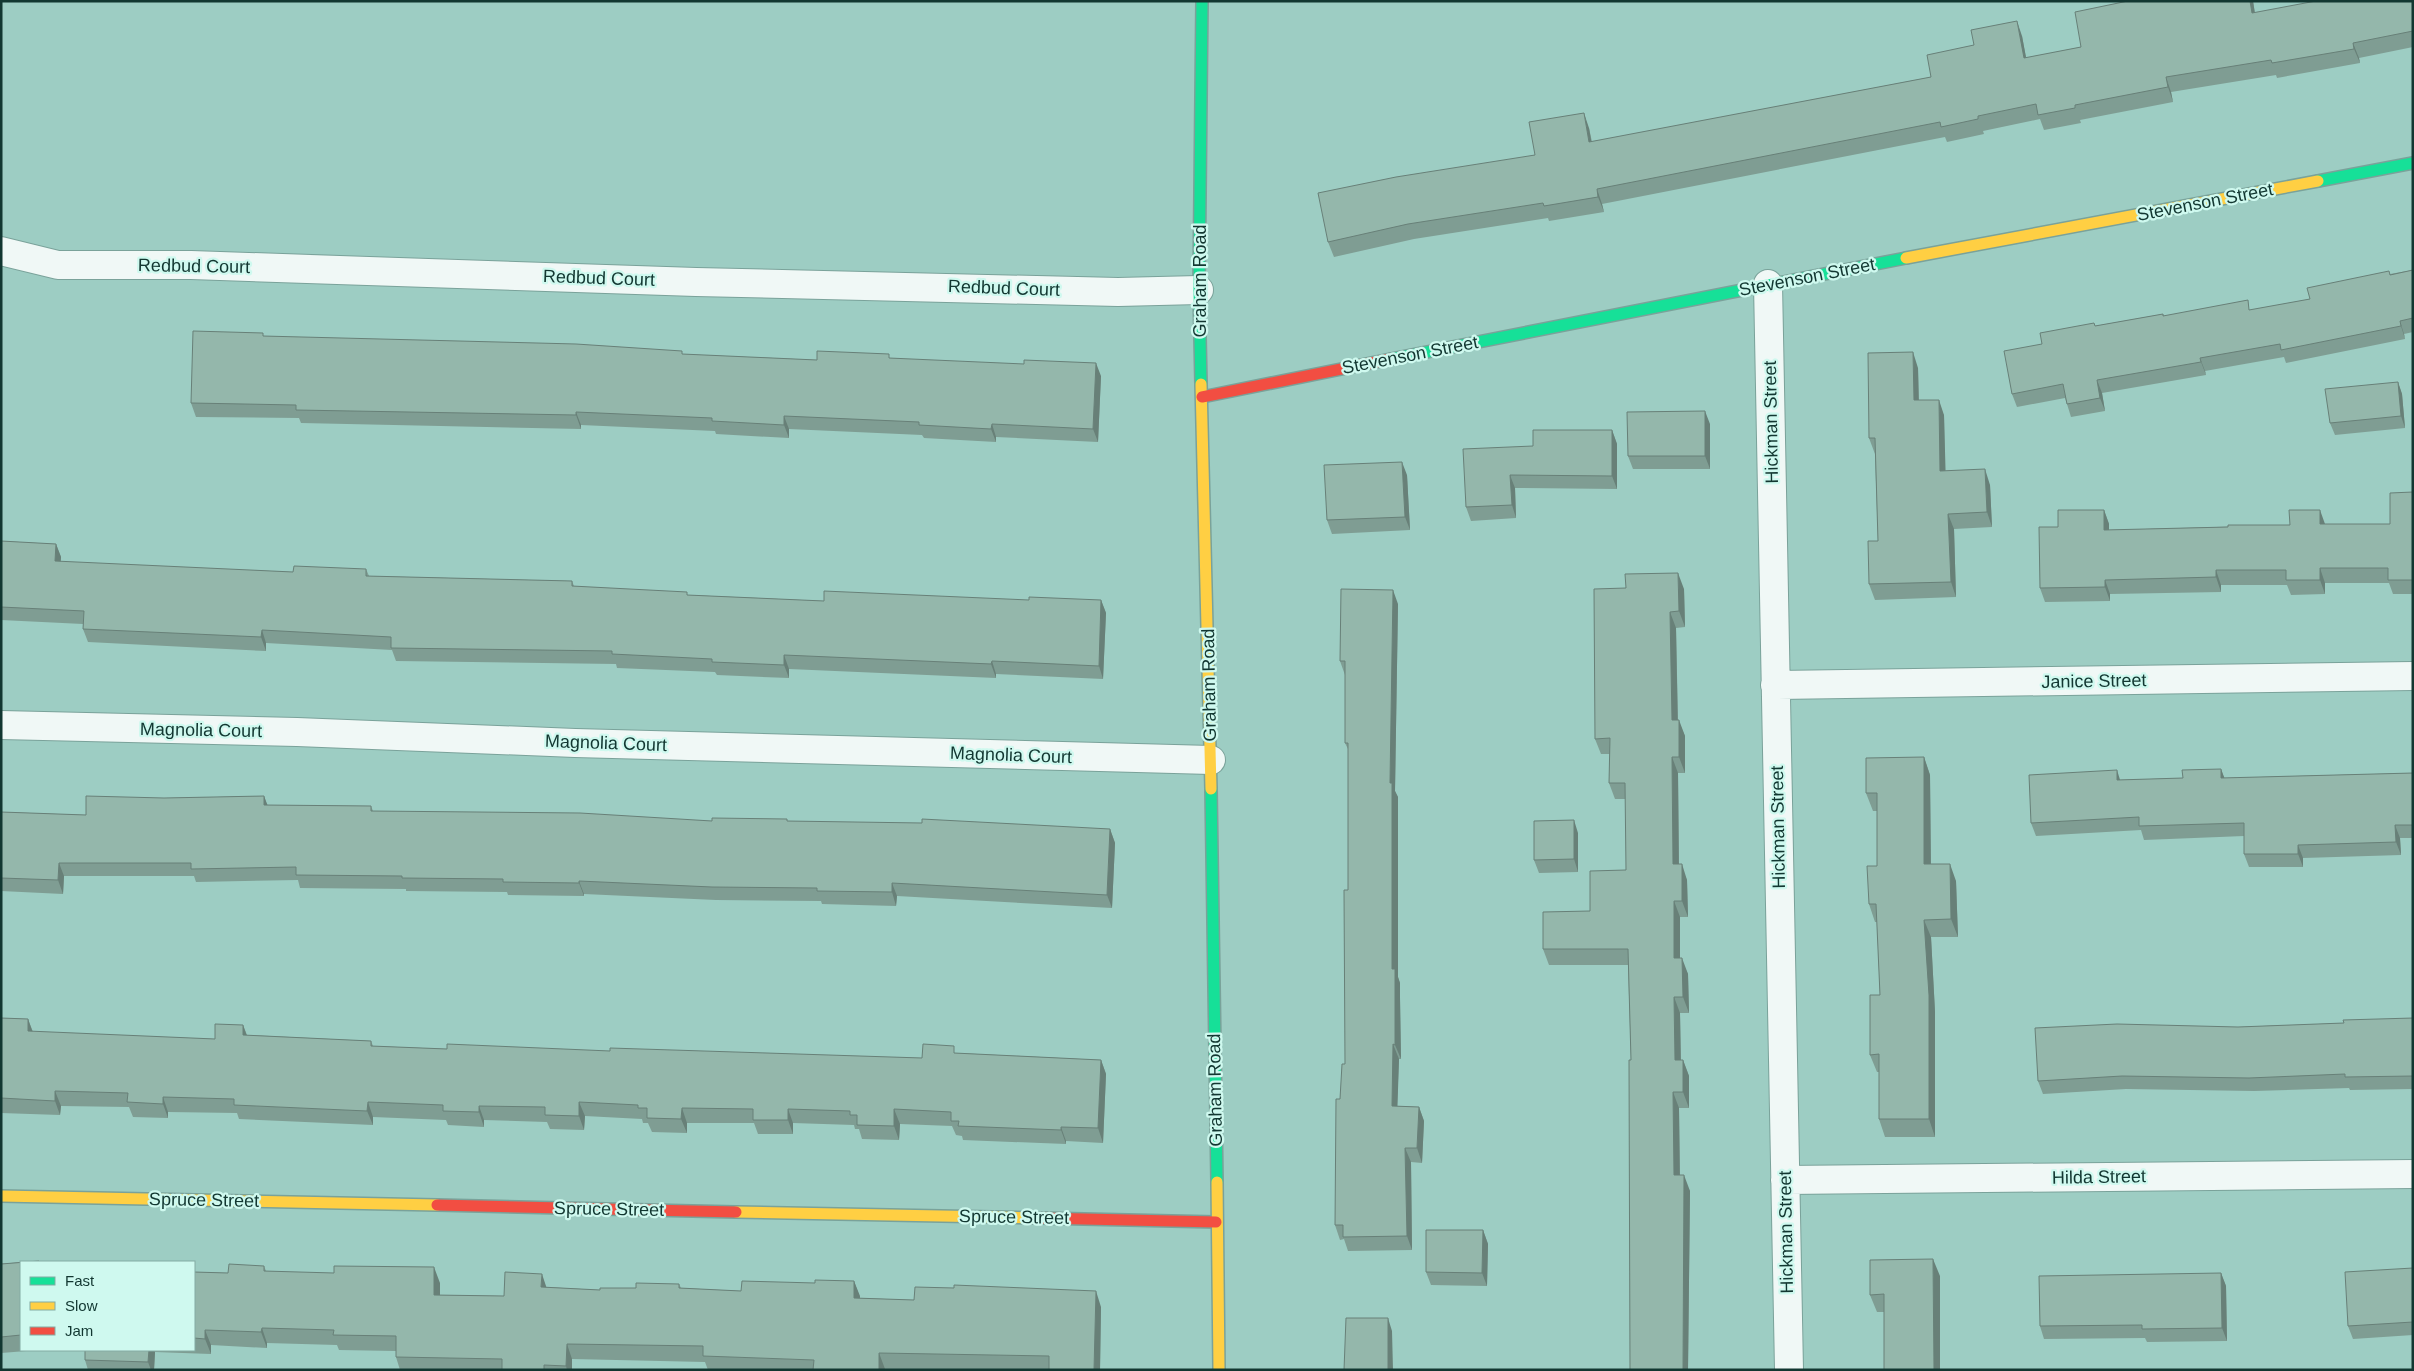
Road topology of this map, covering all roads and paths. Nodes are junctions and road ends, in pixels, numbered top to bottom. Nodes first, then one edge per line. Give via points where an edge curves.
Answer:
1 (1202, 1) edge
2 (2413, 163) edge
3 (1, 252) edge
4 (1768, 284) junction
5 (1199, 290) junction
6 (1202, 397) junction
7 (2413, 676) edge
8 (1776, 685) junction
9 (1, 725) edge
10 (1211, 760) junction
11 (2413, 1174) edge
12 (1785, 1180) junction
13 (1, 1196) edge
14 (1216, 1222) junction
15 (1218, 1370) edge
16 (1789, 1370) edge

1 - 5 street, Graham Road
2 - 4 street, Stevenson Street
3 - 5 street, Redbud Court via 58,265 190,265 1118,292
4 - 6 street, Stevenson Street
4 - 8 street, Hickman Street
5 - 6 street, Graham Road
6 - 10 street, Graham Road
7 - 8 street, Janice Street
8 - 12 street, Hickman Street
9 - 10 street, Magnolia Court
10 - 14 street, Graham Road
11 - 12 street, Hilda Street
12 - 16 street, Hickman Street
13 - 14 street, Spruce Street
14 - 15 street, Graham Road

